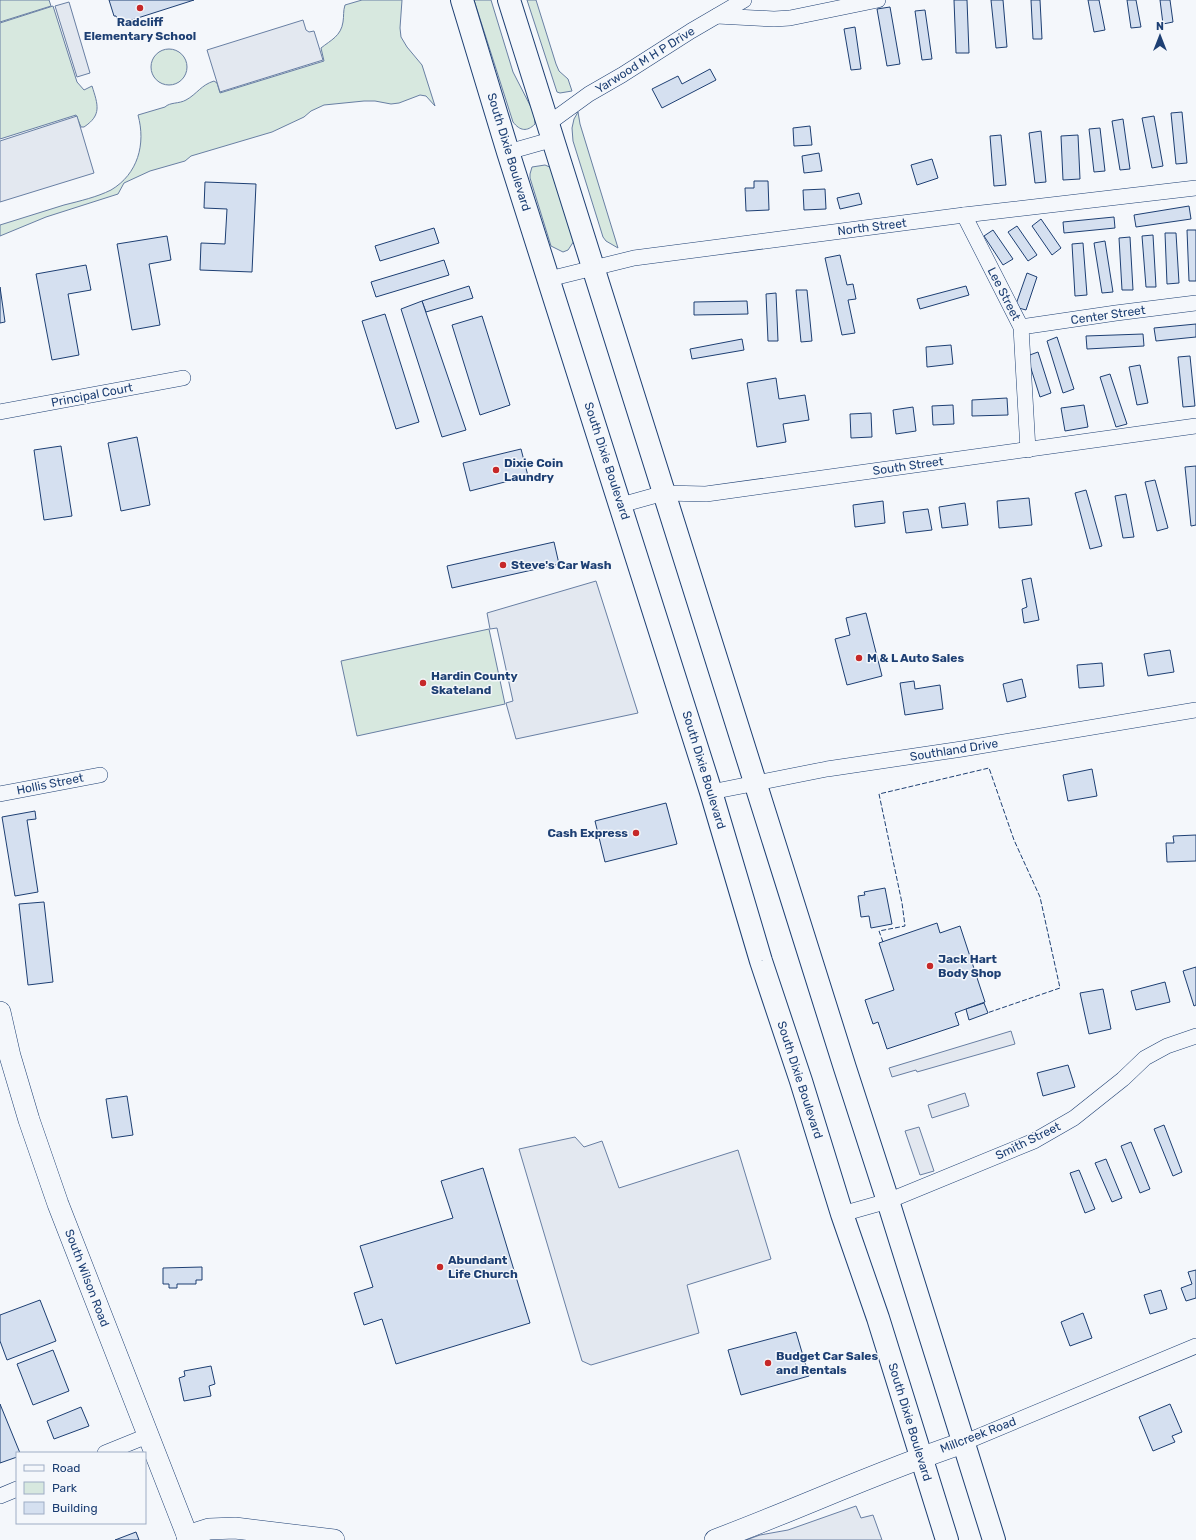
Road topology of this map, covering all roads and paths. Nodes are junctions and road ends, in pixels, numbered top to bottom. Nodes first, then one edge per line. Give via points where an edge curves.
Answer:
1 (462, 0) edge
2 (509, 0) edge
3 (744, 0) edge
4 (878, 0) edge
5 (716, 16) junction
6 (551, 131) junction
7 (508, 152) junction
8 (1196, 188) edge
9 (964, 215) junction
10 (594, 267) junction
11 (549, 279) junction
12 (1196, 303) edge
13 (1021, 327) junction
14 (183, 378) dead end
15 (0, 412) edge
16 (1196, 426) edge
17 (1028, 450) junction
18 (664, 493) junction
19 (621, 505) junction
20 (1196, 710) edge
21 (100, 775) dead end
22 (756, 783) junction
23 (711, 792) junction
24 (0, 794) edge
25 (0, 1012) edge
26 (1196, 1036) edge
27 (888, 1200) junction
28 (842, 1214) junction
29 (1196, 1346) edge
30 (147, 1436) junction
31 (964, 1442) junction
32 (107, 1452) edge
33 (920, 1457) junction
34 (16, 1490) edge
35 (0, 1496) edge
36 (188, 1538) edge
37 (334, 1540) edge
38 (715, 1540) edge
39 (947, 1540) edge
40 (994, 1540) edge

1 - 7 highway, South Dixie Boulevard
2 - 6 highway
3 - 5 street, Yarwood M H P Drive
4 - 5 street via 790,18
5 - 6 street, Yarwood M H P Drive via 589,94
6 - 7 street, Yarwood M H P Drive
6 - 10 highway
7 - 11 highway, South Dixie Boulevard
8 - 9 street, North Street
9 - 10 street, North Street via 642,256
9 - 13 street, Lee Street
10 - 11 street, North Street
10 - 18 highway
11 - 19 highway, South Dixie Boulevard
12 - 13 street, Center Street
13 - 17 street, Lee Street
14 - 15 street, Principal Court
16 - 17 street, South Street
17 - 18 street, South Street via 706,494
18 - 19 street, South Street
18 - 22 highway
19 - 23 highway, South Dixie Boulevard
20 - 22 street, Southland Drive via 827,769
21 - 24 street, Hollis Street
22 - 23 street, Southland Drive
22 - 27 highway
23 - 28 highway, South Dixie Boulevard via 761,961
25 - 30 main road, South Wilson Road via 29,1120 58,1204
26 - 27 street, Smith Street via 1167,1046 1145,1058 1074,1118 1034,1140
27 - 28 street, Smith Street
27 - 31 highway
28 - 33 highway, South Dixie Boulevard via 878,1318
29 - 31 street, Millcreek Road
30 - 32 street
30 - 36 main road, South Wilson Road
31 - 33 main road, Millcreek Road
31 - 40 highway
33 - 38 main road, Millcreek Road via 770,1520
33 - 39 highway, South Dixie Boulevard
34 - 35 street
36 - 37 main road via 208,1529 235,1528

